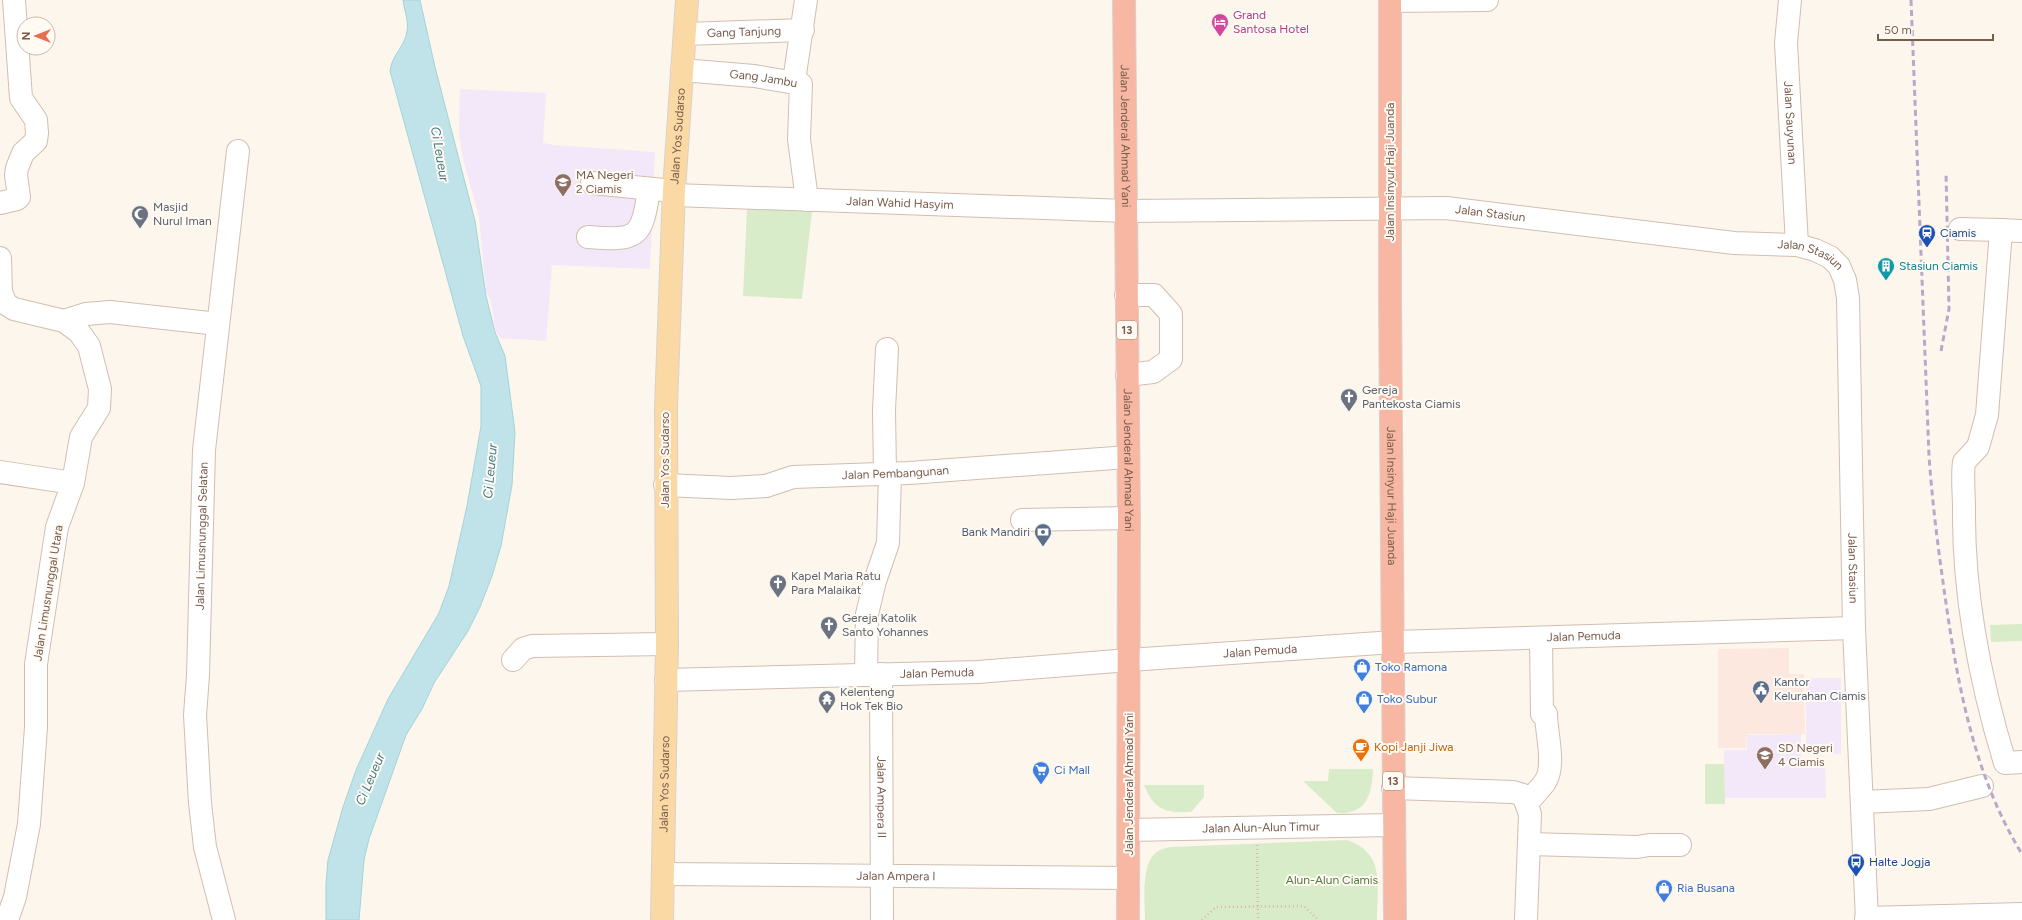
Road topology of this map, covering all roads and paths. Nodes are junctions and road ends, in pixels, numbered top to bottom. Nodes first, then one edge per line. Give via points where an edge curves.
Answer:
1 (14, 0) edge
2 (687, 0) edge
3 (806, 0) edge
4 (1124, 0) edge
5 (1487, 0) edge
6 (1790, 0) edge
7 (1390, 1) edge
8 (803, 30) junction
9 (685, 34) junction
10 (682, 70) junction
11 (794, 81) junction
12 (238, 151) dead end
13 (592, 183) dead end
14 (650, 189) junction
15 (674, 192) junction
16 (807, 200) junction
17 (0, 203) edge
18 (1390, 208) junction
19 (1126, 211) junction
20 (1960, 229) dead end
21 (2011, 231) edge
22 (588, 237) dead end
23 (1797, 246) junction
24 (0, 258) edge
25 (1126, 295) junction
26 (3, 306) edge
27 (64, 321) junction
28 (218, 324) junction
29 (887, 349) dead end
30 (1127, 375) junction
31 (1128, 457) junction
32 (0, 472) edge
33 (887, 474) junction
34 (73, 483) junction
35 (665, 485) junction
36 (1128, 518) junction
37 (1022, 520) dead end
38 (1854, 628) junction
39 (1541, 638) junction
40 (1394, 642) junction
41 (666, 644) junction
42 (513, 660) dead end
43 (1129, 660) junction
44 (874, 675) junction
45 (666, 680) junction
46 (2022, 762) edge
47 (1982, 786) dead end
48 (1393, 788) junction
49 (1862, 802) junction
50 (1527, 803) junction
51 (1393, 825) junction
52 (1128, 830) junction
53 (1257, 844) dead end
54 (1529, 844) junction
55 (1680, 845) dead end
56 (663, 874) junction
57 (882, 876) junction
58 (1128, 878) junction
59 (1258, 906) junction
60 (2022, 914) edge
61 (1866, 919) edge
62 (7, 920) edge
63 (224, 920) edge
64 (662, 920) edge
65 (882, 920) edge
66 (1128, 920) edge
67 (1202, 920) edge
68 (1258, 920) edge
69 (1318, 920) edge
70 (1395, 920) edge
71 (1526, 920) edge

1 - 17 street via 22,98 36,120 37,137 20,158 16,175 20,197 17,200
2 - 9 main road, Jalan Yos Sudarso
3 - 8 street
4 - 19 highway, Jalan Jenderal Ahmad Yani / 13
5 - 7 street
6 - 23 street, Jalan Sauyunan via 1786,43
7 - 18 highway, Jalan Insinyur Haji Juanda / 13
8 - 9 street, Gang Tanjung
8 - 11 street
9 - 10 main road, Jalan Yos Sudarso
10 - 11 street, Gang Jambu
10 - 15 main road, Jalan Yos Sudarso
11 - 16 street, Gang Jambu via 801,84 799,139
12 - 28 street, Jalan Limusnunggal Selatan
13 - 14 street, Jalan Wahid Hasyim
14 - 15 street, Jalan Wahid Hasyim
14 - 22 street via 643,224 638,231 631,236 616,239
15 - 16 street, Jalan Wahid Hasyim
15 - 35 main road, Jalan Yos Sudarso
16 - 19 street, Jalan Wahid Hasyim
18 - 19 street, Jalan Stasiun
18 - 23 street, Jalan Stasiun via 1446,208 1734,243
18 - 40 highway, Jalan Insinyur Haji Juanda / 13
19 - 25 highway, Jalan Jenderal Ahmad Yani / 13
20 - 21 street
21 - 46 street via 1987,415 1978,447 1966,459 1964,466 1963,531 1969,596 1986,694 2005,763
23 - 38 street, Jalan Stasiun via 1815,250 1830,257 1840,266 1848,298
24 - 26 street, Jalan Limusnunggal Utara
25 - 30 highway, Jalan Jenderal Ahmad Yani / 13
25 - 30 street via 1154,295 1171,314 1170,359 1153,372
26 - 27 street, Jalan Limusnunggal Utara
27 - 28 street via 86,314 110,312
27 - 34 street, Jalan Limusnunggal Utara via 79,332 89,346 100,389 99,408 78,444
28 - 63 street, Jalan Limusnunggal Selatan via 204,450 195,715 205,847
29 - 33 street, Jalan Ampera II via 884,410
30 - 31 highway, Jalan Jenderal Ahmad Yani / 13
31 - 33 street, Jalan Pembangunan
31 - 36 highway, Jalan Jenderal Ahmad Yani / 13
32 - 34 street
33 - 35 street, Jalan Pembangunan via 793,477 766,486 731,488
33 - 44 street, Jalan Ampera II via 888,543 867,614
34 - 62 street, Jalan Limusnunggal Utara via 57,527 42,615 36,664 34,763 29,824 15,897
35 - 41 main road, Jalan Yos Sudarso
36 - 37 street
36 - 43 highway, Jalan Jenderal Ahmad Yani / 13
38 - 39 street, Jalan Pemuda
38 - 49 street, Jalan Stasiun
39 - 40 street, Jalan Pemuda
39 - 50 street via 1542,714 1546,714 1546,730 1549,736 1549,768 1546,781
40 - 43 street, Jalan Pemuda
40 - 48 highway, Jalan Insinyur Haji Juanda / 13
41 - 42 street via 532,646 523,649
41 - 45 main road, Jalan Yos Sudarso
43 - 44 street, Jalan Pemuda via 978,672
43 - 52 highway, Jalan Jenderal Ahmad Yani / 13
44 - 45 street, Jalan Pemuda
44 - 57 street, Jalan Ampera II
45 - 56 main road, Jalan Yos Sudarso
47 - 49 street via 1929,799
48 - 50 street via 1513,792 1523,795
48 - 51 highway, Jalan Insinyur Haji Juanda / 13
49 - 61 street, Jalan Stasiun
50 - 54 street via 1530,814
51 - 52 street, Jalan Alun-Alun Timur
51 - 70 highway, Jalan Insinyur Haji Juanda / 13
52 - 58 highway, Jalan Jenderal Ahmad Yani / 13
53 - 59 path
54 - 55 street via 1637,847
54 - 71 street
56 - 57 street, Jalan Ampera I
56 - 64 main road, Jalan Yos Sudarso
57 - 58 street, Jalan Ampera I
57 - 65 street, Jalan Ampera II
58 - 66 highway, Jalan Jenderal Ahmad Yani / 13
59 - 67 path via 1216,907
59 - 68 path
59 - 69 path via 1304,906
60 - 61 street

